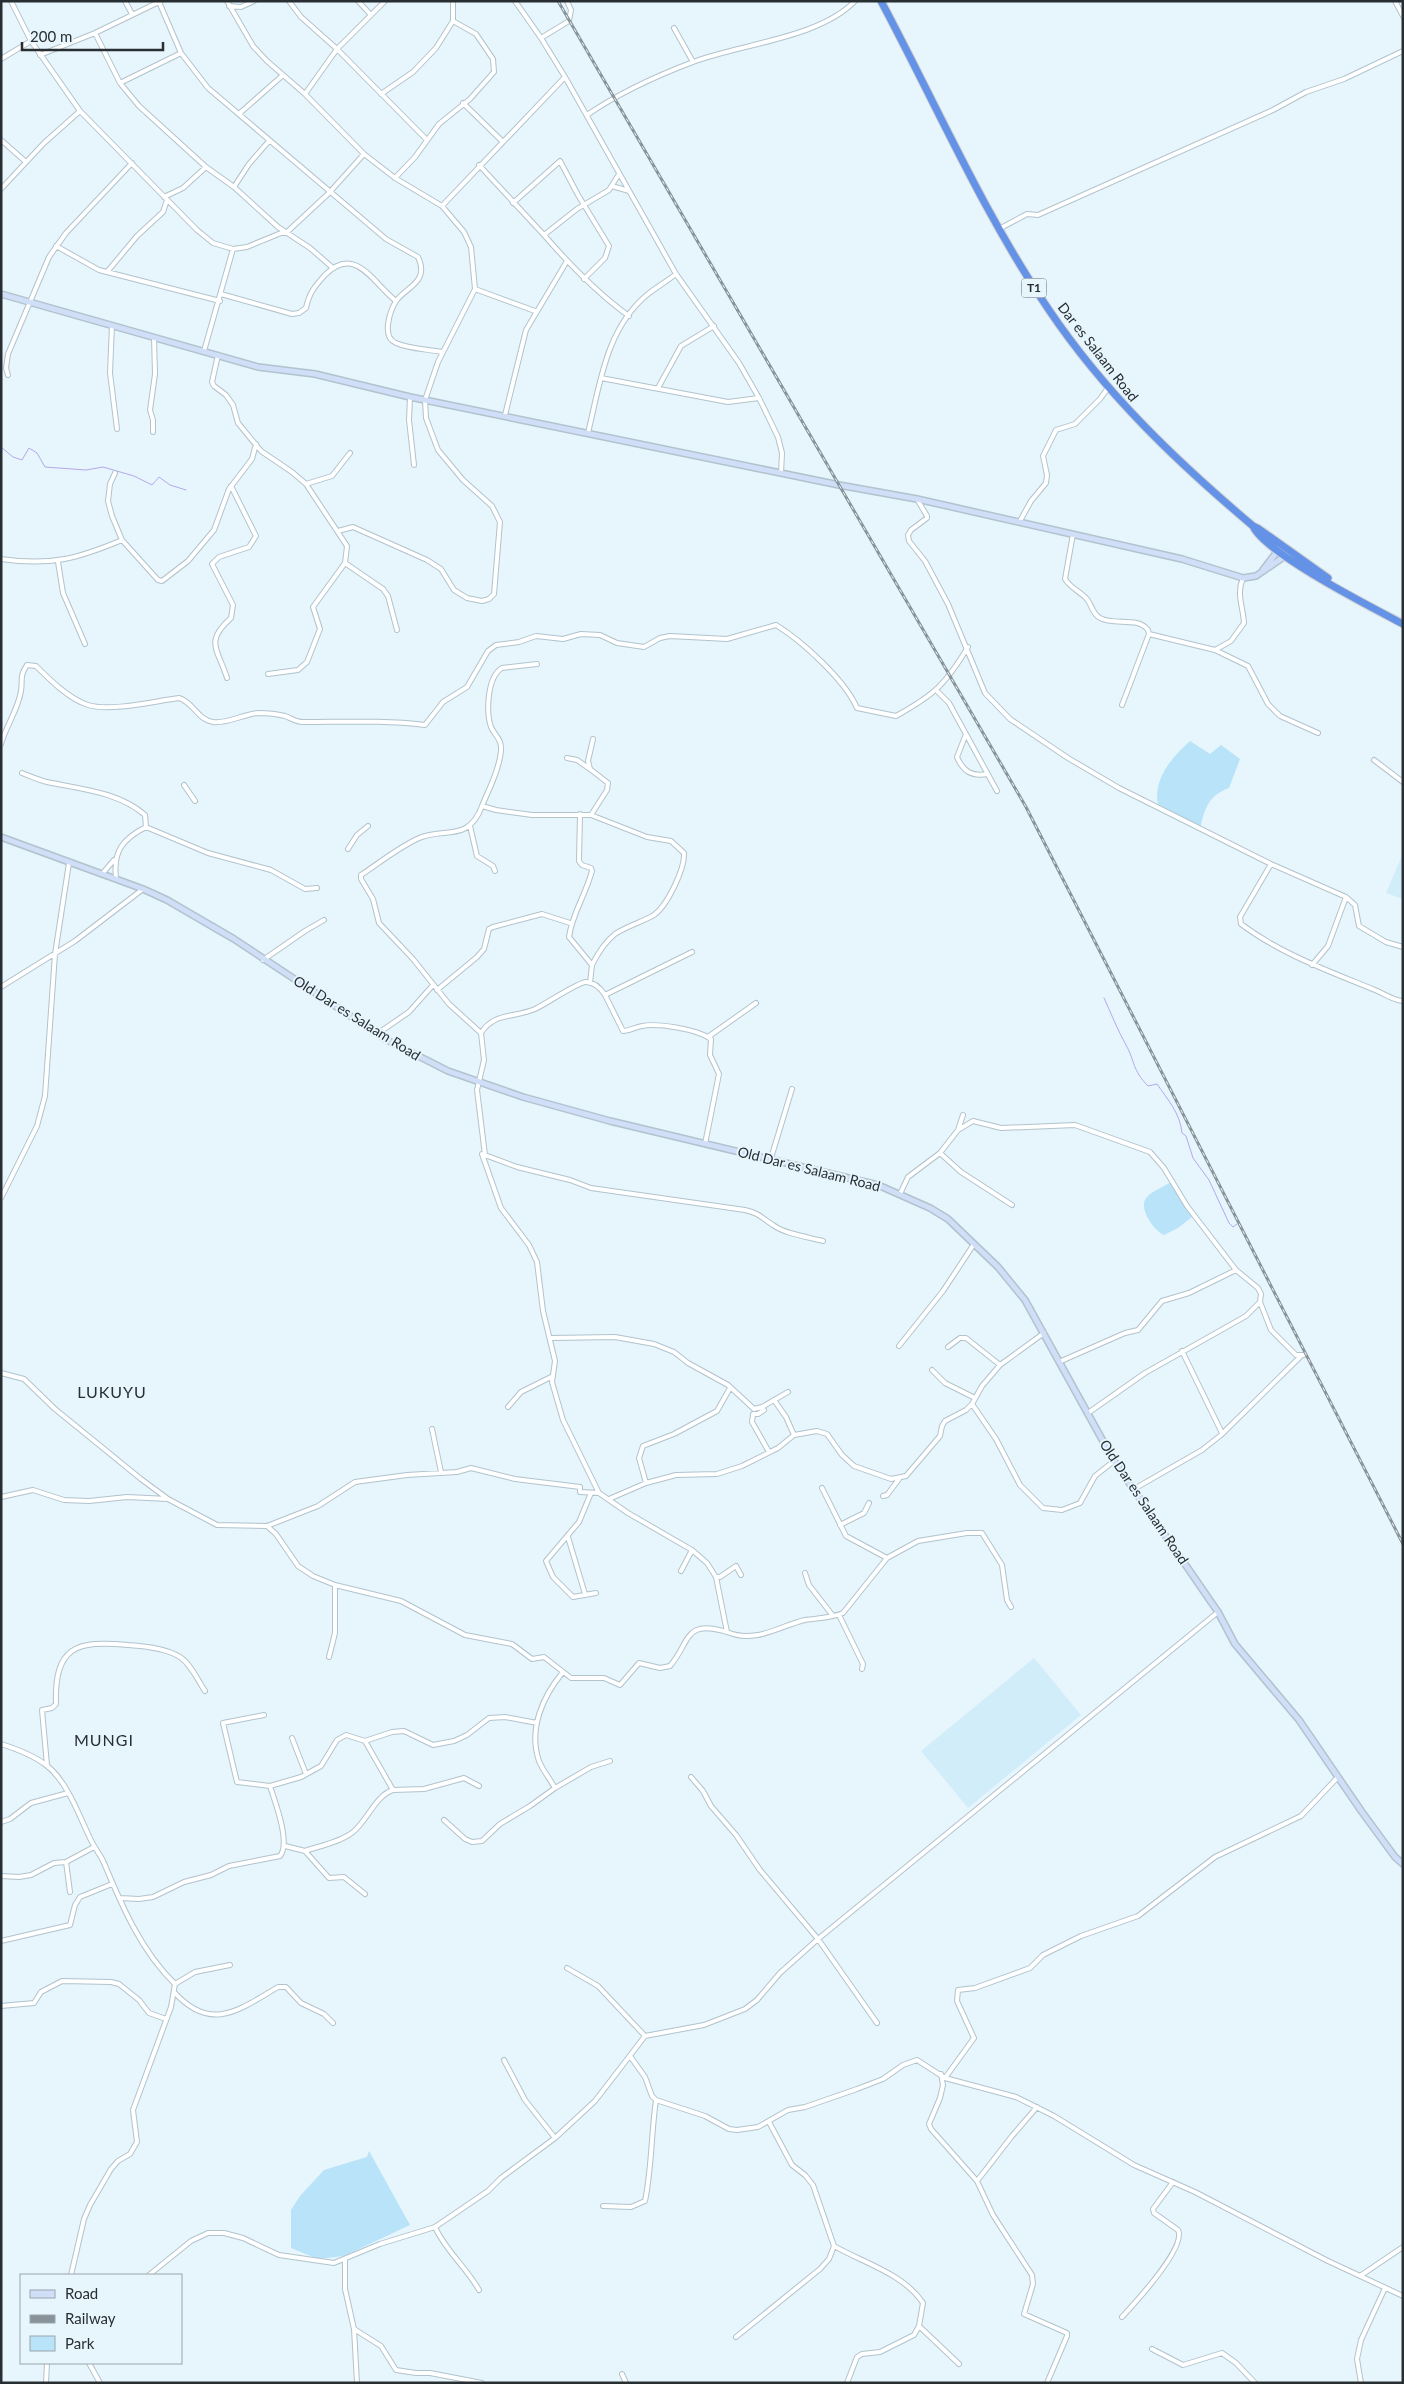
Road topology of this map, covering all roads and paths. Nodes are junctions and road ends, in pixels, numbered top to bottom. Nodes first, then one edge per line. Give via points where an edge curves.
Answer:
1 (11, 1) edge
2 (125, 1) edge
3 (254, 1) edge
4 (289, 1) edge
5 (358, 1) edge
6 (385, 1) edge
7 (453, 1) edge
8 (515, 1) edge
9 (567, 1) edge
10 (856, 1) edge
11 (881, 1) edge
12 (1395, 1) edge
13 (160, 2) edge
14 (228, 4) edge
15 (132, 14) junction
16 (371, 15) junction
17 (1403, 16) edge
18 (453, 21) junction
19 (674, 28) dead end
20 (95, 33) junction
21 (541, 38) junction
22 (31, 41) junction
23 (337, 49) junction
24 (1403, 51) edge
25 (181, 52) junction
26 (40, 55) junction
27 (1, 59) edge
28 (693, 62) junction
29 (283, 75) junction
30 (565, 77) junction
31 (120, 84) junction
32 (305, 94) junction
33 (381, 94) junction
34 (463, 103) junction
35 (80, 111) junction
36 (240, 113) junction
37 (587, 115) junction
38 (426, 139) junction
39 (1, 140) edge
40 (269, 141) junction
41 (502, 142) junction
42 (364, 154) junction
43 (26, 162) junction
44 (132, 163) junction
45 (479, 166) junction
46 (206, 167) junction
47 (619, 174) junction
48 (395, 178) junction
49 (612, 186) junction
50 (234, 187) junction
51 (1, 190) edge
52 (629, 191) junction
53 (329, 193) junction
54 (166, 198) junction
55 (513, 203) junction
56 (584, 204) junction
57 (442, 206) junction
58 (999, 228) junction
59 (286, 233) junction
60 (544, 235) junction
61 (56, 246) junction
62 (233, 249) junction
63 (567, 261) junction
64 (333, 268) junction
65 (107, 272) junction
66 (676, 274) junction
67 (584, 279) junction
68 (475, 288) junction
69 (1, 294) edge
70 (221, 294) junction
71 (220, 301) junction
72 (396, 301) junction
73 (30, 302) junction
74 (535, 311) junction
75 (629, 316) junction
76 (112, 325) junction
77 (714, 326) junction
78 (154, 336) junction
79 (204, 351) junction
80 (442, 352) junction
81 (218, 355) junction
82 (8, 375) dead end
83 (601, 378) junction
84 (658, 388) junction
85 (1108, 388) junction
86 (410, 397) junction
87 (759, 398) junction
88 (425, 400) junction
89 (505, 415) junction
90 (117, 429) dead end
91 (152, 432) dead end
92 (588, 433) junction
93 (256, 444) junction
94 (350, 453) dead end
95 (414, 465) dead end
96 (115, 473) dead end
97 (781, 474) junction
98 (306, 484) junction
99 (231, 486) junction
100 (917, 499) junction
101 (1020, 521) junction
102 (338, 531) junction
103 (1073, 534) junction
104 (122, 540) junction
105 (1279, 548) junction
106 (1288, 554) junction
107 (1, 559) edge
108 (58, 562) junction
109 (345, 564) junction
110 (1261, 573) junction
111 (1243, 578) junction
112 (1403, 624) edge
113 (397, 630) dead end
114 (1149, 634) junction
115 (85, 644) dead end
116 (968, 647) junction
117 (1216, 650) junction
118 (537, 664) dead end
119 (268, 674) dead end
120 (227, 678) dead end
121 (936, 690) junction
122 (1122, 705) dead end
123 (1318, 733) dead end
124 (966, 734) junction
125 (593, 739) dead end
126 (1, 744) edge
127 (567, 758) dead end
128 (1374, 760) dead end
129 (590, 769) junction
130 (22, 773) dead end
131 (988, 774) junction
132 (1403, 782) edge
133 (184, 785) dead end
134 (997, 791) dead end
135 (195, 801) dead end
136 (482, 806) junction
137 (580, 814) junction
138 (591, 815) junction
139 (368, 826) dead end
140 (470, 826) junction
141 (146, 827) junction
142 (1, 837) edge
143 (348, 849) dead end
144 (114, 860) junction
145 (69, 863) junction
146 (1271, 864) junction
147 (495, 870) dead end
148 (102, 874) junction
149 (116, 878) junction
150 (317, 888) dead end
151 (143, 889) junction
152 (1346, 897) junction
153 (324, 920) dead end
154 (570, 923) junction
155 (1403, 947) edge
156 (692, 952) dead end
157 (56, 954) junction
158 (263, 960) junction
159 (592, 964) junction
160 (1312, 965) junction
161 (590, 983) junction
162 (433, 985) junction
163 (1, 987) edge
164 (438, 990) junction
165 (605, 995) junction
166 (1403, 1001) edge
167 (756, 1003) dead end
168 (481, 1033) junction
169 (377, 1034) junction
170 (708, 1037) junction
171 (479, 1083) junction
172 (792, 1089) dead end
173 (963, 1115) dead end
174 (958, 1130) junction
175 (705, 1144) junction
176 (940, 1153) junction
177 (485, 1155) junction
178 (771, 1158) junction
179 (900, 1194) junction
180 (1, 1198) edge
181 (1012, 1205) dead end
182 (823, 1241) dead end
183 (974, 1244) junction
184 (1236, 1270) junction
185 (1260, 1302) junction
186 (1044, 1333) junction
187 (551, 1338) junction
188 (899, 1346) dead end
189 (948, 1347) dead end
190 (1182, 1351) junction
191 (1059, 1362) junction
192 (1000, 1365) junction
193 (932, 1370) dead end
194 (1, 1373) edge
195 (553, 1376) junction
196 (730, 1388) junction
197 (788, 1392) dead end
198 (975, 1398) junction
199 (774, 1400) junction
200 (972, 1404) junction
201 (508, 1407) dead end
202 (764, 1410) dead end
203 (1088, 1413) junction
204 (432, 1429) dead end
205 (1222, 1433) junction
206 (794, 1435) junction
207 (770, 1452) junction
208 (1114, 1461) junction
209 (441, 1472) junction
210 (899, 1479) junction
211 (646, 1483) junction
212 (822, 1488) dead end
213 (1134, 1489) junction
214 (591, 1493) junction
215 (599, 1493) junction
216 (883, 1496) dead end
217 (1, 1497) edge
218 (168, 1499) junction
219 (609, 1499) junction
220 (869, 1503) dead end
221 (840, 1525) junction
222 (267, 1526) junction
223 (568, 1537) junction
224 (692, 1550) junction
225 (887, 1558) junction
226 (682, 1571) dead end
227 (806, 1573) dead end
228 (741, 1576) dead end
229 (716, 1577) junction
230 (335, 1585) junction
231 (596, 1593) dead end
232 (585, 1594) junction
233 (1011, 1607) dead end
234 (1218, 1612) junction
235 (840, 1615) junction
236 (833, 1616) junction
237 (727, 1632) junction
238 (329, 1657) dead end
239 (862, 1669) dead end
240 (563, 1672) junction
241 (205, 1691) dead end
242 (264, 1715) dead end
243 (537, 1723) junction
244 (292, 1738) dead end
245 (365, 1741) junction
246 (1, 1744) edge
247 (610, 1761) dead end
248 (47, 1766) junction
249 (306, 1774) junction
250 (690, 1777) dead end
251 (1338, 1777) junction
252 (270, 1786) junction
253 (479, 1786) dead end
254 (555, 1788) junction
255 (393, 1790) junction
256 (68, 1793) junction
257 (444, 1820) dead end
258 (1, 1822) edge
259 (285, 1846) junction
260 (94, 1847) junction
261 (305, 1851) junction
262 (66, 1862) junction
263 (1403, 1864) edge
264 (1, 1876) edge
265 (112, 1884) junction
266 (70, 1892) dead end
267 (365, 1894) dead end
268 (120, 1898) junction
269 (818, 1939) junction
270 (1, 1941) edge
271 (230, 1965) dead end
272 (567, 1968) dead end
273 (175, 1984) junction
274 (174, 1992) junction
275 (1, 2006) edge
276 (166, 2018) junction
277 (333, 2023) dead end
278 (877, 2023) dead end
279 (645, 2036) junction
280 (630, 2056) junction
281 (504, 2060) dead end
282 (940, 2074) junction
283 (945, 2078) junction
284 (656, 2100) junction
285 (1037, 2107) junction
286 (769, 2122) junction
287 (555, 2138) junction
288 (977, 2182) junction
289 (1173, 2182) junction
290 (603, 2206) dead end
291 (435, 2227) junction
292 (834, 2246) junction
293 (1403, 2247) edge
294 (345, 2259) junction
295 (71, 2274) edge
296 (150, 2274) edge
297 (1360, 2276) junction
298 (1385, 2288) junction
299 (479, 2290) dead end
300 (1403, 2296) edge
301 (1122, 2317) dead end
302 (919, 2326) junction
303 (354, 2329) junction
304 (736, 2336) dead end
305 (1152, 2349) dead end
306 (47, 2364) edge
307 (90, 2364) edge
308 (960, 2364) dead end
309 (622, 2374) dead end
310 (46, 2383) edge
311 (100, 2383) edge
312 (357, 2383) edge
313 (482, 2383) edge
314 (626, 2383) edge
315 (847, 2383) edge
316 (1047, 2383) edge
317 (1255, 2383) edge
318 (1362, 2383) edge

1 - 22 street
2 - 15 street
3 - 14 street via 241,6
4 - 23 street
5 - 16 street
6 - 16 street
7 - 18 street
8 - 21 street
9 - 21 street via 571,10 569,21
10 - 28 street via 847,10 789,37
11 - 58 highway, Dar es Salaam Road / T1
12 - 17 street
13 - 15 street
13 - 25 street
14 - 29 street via 253,46
15 - 20 street
16 - 23 street
18 - 33 street via 425,60 402,81
18 - 34 street via 476,34 495,67 492,76 470,100
19 - 28 street
20 - 26 street
20 - 31 street
21 - 30 street
22 - 26 street
22 - 27 street
23 - 32 street
23 - 33 street
24 - 58 street via 1038,215 1027,214
25 - 31 street
25 - 36 street via 208,88
26 - 35 street
28 - 37 street via 626,92
29 - 32 street
29 - 36 street
30 - 37 street
30 - 41 street
31 - 46 street via 139,106
32 - 42 street
33 - 38 street
34 - 38 street
34 - 41 street
35 - 43 street
35 - 44 street
36 - 40 street
37 - 47 street
38 - 48 street via 415,157
39 - 43 street
40 - 50 street
40 - 53 street
41 - 45 street
42 - 48 street
42 - 53 street
43 - 51 street
44 - 54 street
44 - 61 street
45 - 55 street
45 - 57 street
46 - 50 street
46 - 54 street via 183,188
47 - 49 street
47 - 52 street
48 - 57 street
49 - 52 street
49 - 56 street
50 - 59 street
52 - 66 street
53 - 59 street
53 - 72 street via 386,239 418,257 421,270 418,279
54 - 62 street via 213,243
54 - 65 street via 163,212 137,236
55 - 56 street via 560,161
55 - 60 street
56 - 60 street
56 - 67 street via 609,246 605,258
57 - 68 street via 472,247
58 - 85 highway, Dar es Salaam Road / T1 via 1049,310
59 - 62 street via 246,248
59 - 64 street
60 - 63 street
61 - 65 street
61 - 73 street via 41,272
62 - 70 street
63 - 67 street
63 - 74 street
64 - 70 street via 310,293 306,308 299,313 282,312
64 - 72 street via 356,264
65 - 71 street
66 - 75 street via 648,294
66 - 77 street
67 - 75 street
68 - 74 street
68 - 80 street
69 - 73 street
70 - 71 street
71 - 79 street
72 - 80 street via 387,328 390,340
73 - 76 street
73 - 82 street via 8,354
74 - 89 street via 526,330
75 - 83 street via 610,346
76 - 78 street
76 - 90 street via 110,373
77 - 84 street via 681,346
77 - 87 street
78 - 79 street
78 - 91 street
79 - 81 street
80 - 88 street
81 - 86 street via 258,367 315,374
81 - 93 street via 212,382 226,395 238,423
83 - 84 street
83 - 92 street
84 - 87 street via 728,402
85 - 101 street via 1075,424 1056,430 1043,456 1046,483
85 - 105 highway, Dar es Salaam Road / T1 via 1163,447 1256,532
86 - 88 street
86 - 95 street via 408,420
87 - 97 street via 778,437 782,453
88 - 89 street
88 - 102 street via 426,418 438,450 463,480 492,506 500,522 494,594 482,601 467,598 458,594 441,569 427,560 353,527
89 - 92 street
92 - 97 street
93 - 98 street
93 - 99 street via 252,460
94 - 98 street via 332,476
96 - 104 street via 108,501
97 - 100 street
98 - 102 street
99 - 104 street via 214,530 188,561 165,579 158,580
99 - 120 street via 256,536 249,547 214,560 212,564 233,605 231,618 214,639
100 - 101 street
100 - 116 street via 927,516 911,530 909,541 933,574
101 - 103 street
102 - 109 street via 347,546
103 - 111 street via 1182,558
103 - 114 street via 1064,578 1070,587 1086,597 1092,612 1102,619 1141,624
104 - 108 street
105 - 106 highway, Dar es Salaam Road / T1
105 - 110 street
106 - 110 street
106 - 112 highway, Dar es Salaam Road / T1
107 - 108 street
108 - 115 street via 63,593
109 - 113 street via 383,589
109 - 119 street via 313,607 320,629 307,662 298,670
110 - 111 street
111 - 117 street via 1239,599 1244,623 1231,641
114 - 117 street
114 - 122 street
116 - 121 street via 950,677
116 - 146 street via 985,693 1010,719 1119,788
117 - 123 street via 1248,666 1268,704 1280,716
118 - 136 street via 502,668 492,679 490,720 500,739 501,752
121 - 124 street via 949,703
121 - 126 street via 896,716 857,708 851,695 814,656 793,635 776,625 727,639 670,636 644,647 617,643 600,635 581,634 563,639 536,636 496,645 488,651 467,687 443,702 425,725 380,720 361,723 341,720 300,722 285,716 258,713 215,722 205,719 186,700 179,698 109,707 88,705 49,679 36,666 27,665 21,674 18,706
124 - 131 street
124 - 131 street via 957,757 962,768 972,774
125 - 129 street via 588,761
127 - 129 street via 577,760
128 - 132 street
129 - 138 street via 608,784
130 - 141 street via 46,782 79,787 135,806 145,815
131 - 134 street
133 - 135 street
136 - 137 street via 532,815
136 - 140 street
137 - 138 street
137 - 154 street via 579,861 592,871
138 - 159 street via 647,837 671,841 684,853 679,878 659,910 615,934
139 - 143 street
140 - 147 street via 477,856
140 - 162 street via 450,834 431,833 361,875 373,899 378,923 413,958
141 - 144 street via 132,835
141 - 150 street via 208,853 271,870 305,890
142 - 145 street, Old Dar es Salaam Road
144 - 148 street
144 - 149 street
145 - 148 street, Old Dar es Salaam Road
145 - 157 street
146 - 152 street
146 - 160 street via 1240,920 1251,930
148 - 149 street, Old Dar es Salaam Road
149 - 151 street, Old Dar es Salaam Road
151 - 157 street
151 - 158 street, Old Dar es Salaam Road via 234,939
152 - 155 street via 1355,905 1359,926 1386,942
152 - 160 street via 1328,946
153 - 158 street
154 - 159 street via 569,937
154 - 164 street via 542,914 489,929 484,949 478,957
156 - 165 street
157 - 163 street
157 - 180 street via 41,1116
158 - 169 street, Old Dar es Salaam Road
159 - 161 street
160 - 166 street via 1377,990 1393,1000
161 - 165 street
161 - 168 street via 577,985 524,1014 501,1016 490,1022
162 - 164 street
162 - 169 street via 409,1012
164 - 168 street
165 - 170 street via 623,1031 642,1026 660,1027 689,1030
167 - 170 street
168 - 171 street via 484,1060
169 - 171 street, Old Dar es Salaam Road via 431,1063
170 - 175 street via 712,1042 711,1059 719,1074
171 - 175 street, Old Dar es Salaam Road
171 - 177 street via 478,1102
172 - 178 street
173 - 174 street
174 - 176 street
174 - 184 street via 973,1121 1001,1128 1075,1125 1150,1152
175 - 178 street, Old Dar es Salaam Road
176 - 179 street via 908,1177
176 - 181 street via 961,1172
177 - 182 street via 591,1188 745,1210 758,1214 783,1230
177 - 187 street via 482,1154 501,1208 534,1254
178 - 179 street, Old Dar es Salaam Road via 878,1184
179 - 183 street, Old Dar es Salaam Road via 948,1220
183 - 186 street, Old Dar es Salaam Road via 1021,1294
183 - 188 street via 943,1291
184 - 185 street via 1258,1288
184 - 191 street via 1162,1302 1140,1330 1125,1333
185 - 190 street via 1246,1316
185 - 205 street via 1271,1330 1296,1354 1303,1355
186 - 191 street, Old Dar es Salaam Road
186 - 192 street
187 - 195 street via 555,1361
187 - 196 street via 615,1338 654,1344 674,1352
189 - 192 street via 960,1338 966,1338
190 - 203 street via 1128,1383
190 - 205 street
191 - 203 street, Old Dar es Salaam Road
192 - 198 street
193 - 198 street via 945,1383
194 - 218 street via 24,1379 55,1409
195 - 201 street via 521,1392
195 - 215 street via 563,1420
196 - 199 street via 754,1409
196 - 211 street via 717,1411 644,1446 639,1458
197 - 199 street
198 - 200 street
199 - 206 street
200 - 208 street via 996,1439 1020,1485 1043,1508 1062,1510 1080,1503 1095,1476
200 - 210 street via 945,1421 940,1436 906,1476
202 - 207 street via 753,1414 752,1422
203 - 208 street, Old Dar es Salaam Road
204 - 209 street
205 - 213 street via 1194,1455
206 - 207 street
206 - 210 street via 817,1431 827,1434 854,1466
207 - 211 street via 717,1474 676,1476
208 - 213 street, Old Dar es Salaam Road
209 - 214 street via 471,1468 515,1479 580,1487 580,1492
209 - 222 street via 355,1482 318,1506
210 - 216 street
211 - 219 street
212 - 221 street
213 - 234 street, Old Dar es Salaam Road
214 - 215 street
214 - 223 street via 584,1513
215 - 219 street
217 - 218 street via 33,1490 64,1500 90,1501 127,1496
218 - 222 street via 217,1525
219 - 224 street via 644,1524
220 - 221 street via 864,1513
221 - 225 street via 852,1541
222 - 230 street via 298,1566
223 - 232 street
223 - 232 street via 547,1558 549,1571 573,1597
224 - 226 street
224 - 229 street via 707,1563
225 - 233 street via 918,1541 980,1532 1002,1565 1003,1584
225 - 235 street
227 - 236 street via 809,1585
228 - 229 street via 736,1566
229 - 237 street
230 - 238 street via 334,1633
230 - 240 street via 401,1601 465,1635 512,1644 532,1659 544,1657
231 - 232 street
234 - 251 street, Old Dar es Salaam Road via 1235,1644 1298,1720
234 - 269 street
235 - 236 street
235 - 239 street
236 - 237 street via 804,1621 763,1635
237 - 240 street via 707,1627 700,1629 686,1638 670,1666 660,1668 639,1663 620,1685 604,1678 576,1680
240 - 243 street via 543,1698
241 - 248 street via 186,1663 168,1652 103,1642 80,1646 71,1651 58,1667 56,1704 42,1710
242 - 252 street via 226,1722 222,1726 237,1782
243 - 245 street via 489,1718 467,1735 433,1745 404,1732 392,1732
243 - 254 street via 539,1760
244 - 249 street
245 - 249 street via 355,1736 342,1736 321,1766
245 - 255 street
246 - 248 street via 22,1751
247 - 254 street via 592,1767
248 - 256 street
249 - 252 street
250 - 269 street via 760,1870
251 - 263 street, Old Dar es Salaam Road via 1395,1858
251 - 283 street via 1301,1816 1215,1857 1138,1916 1081,1936 1043,1955 1030,1968 975,1988 958,1990 957,2000 974,2038
252 - 259 street
253 - 255 street via 464,1778 424,1790
254 - 257 street via 500,1824 482,1841 465,1839
255 - 261 street via 384,1794 366,1820 352,1833
256 - 258 street via 35,1801
256 - 260 street
259 - 261 street
259 - 268 street via 275,1858 229,1866 159,1895 139,1900
260 - 262 street
260 - 265 street
261 - 267 street via 329,1878 344,1877
262 - 264 street via 54,1863 31,1875
262 - 266 street
265 - 268 street
265 - 270 street via 80,1897 70,1925
268 - 273 street via 153,1958
269 - 278 street
269 - 279 street via 744,2009 704,2025
271 - 273 street via 195,1972
272 - 279 street via 598,1986
273 - 274 street
274 - 276 street
274 - 277 street via 188,2006 206,2016 213,2016 238,2010 283,1986 301,2003 324,2014
275 - 276 street via 34,2003 41,1992 62,1982 111,1982 132,1994 149,2013
276 - 295 street via 133,2110 137,2142 130,2154 111,2169 90,2205
279 - 280 street
280 - 284 street
280 - 287 street via 595,2101
281 - 287 street via 525,2100
282 - 283 street
282 - 286 street via 917,2060 882,2079 822,2102 788,2110
282 - 288 street via 940,2098 929,2124
283 - 285 street via 1016,2097
284 - 286 street via 705,2116 729,2129 758,2127
284 - 290 street via 650,2179 645,2201 631,2207
285 - 288 street
285 - 289 street via 1134,2165
286 - 292 street via 792,2166 813,2186
287 - 291 street via 476,2200
288 - 316 street via 993,2215 1032,2275 1034,2284 1024,2314 1066,2333
289 - 297 street
289 - 301 street via 1153,2209 1178,2230 1178,2240 1161,2270
291 - 294 street
291 - 299 street
292 - 302 street via 901,2280 913,2290 923,2303
292 - 304 street via 820,2269
293 - 297 street
294 - 296 street via 322,2263 283,2256 243,2238 208,2233 191,2241
294 - 303 street via 345,2289
297 - 298 street
298 - 300 street
298 - 318 street via 1361,2340 1357,2359
302 - 308 street
302 - 315 street via 906,2340 880,2352 857,2357
303 - 312 street
303 - 313 street via 381,2346 396,2370
305 - 317 street via 1183,2365 1222,2353 1236,2362
306 - 310 street
307 - 311 street
309 - 314 street

